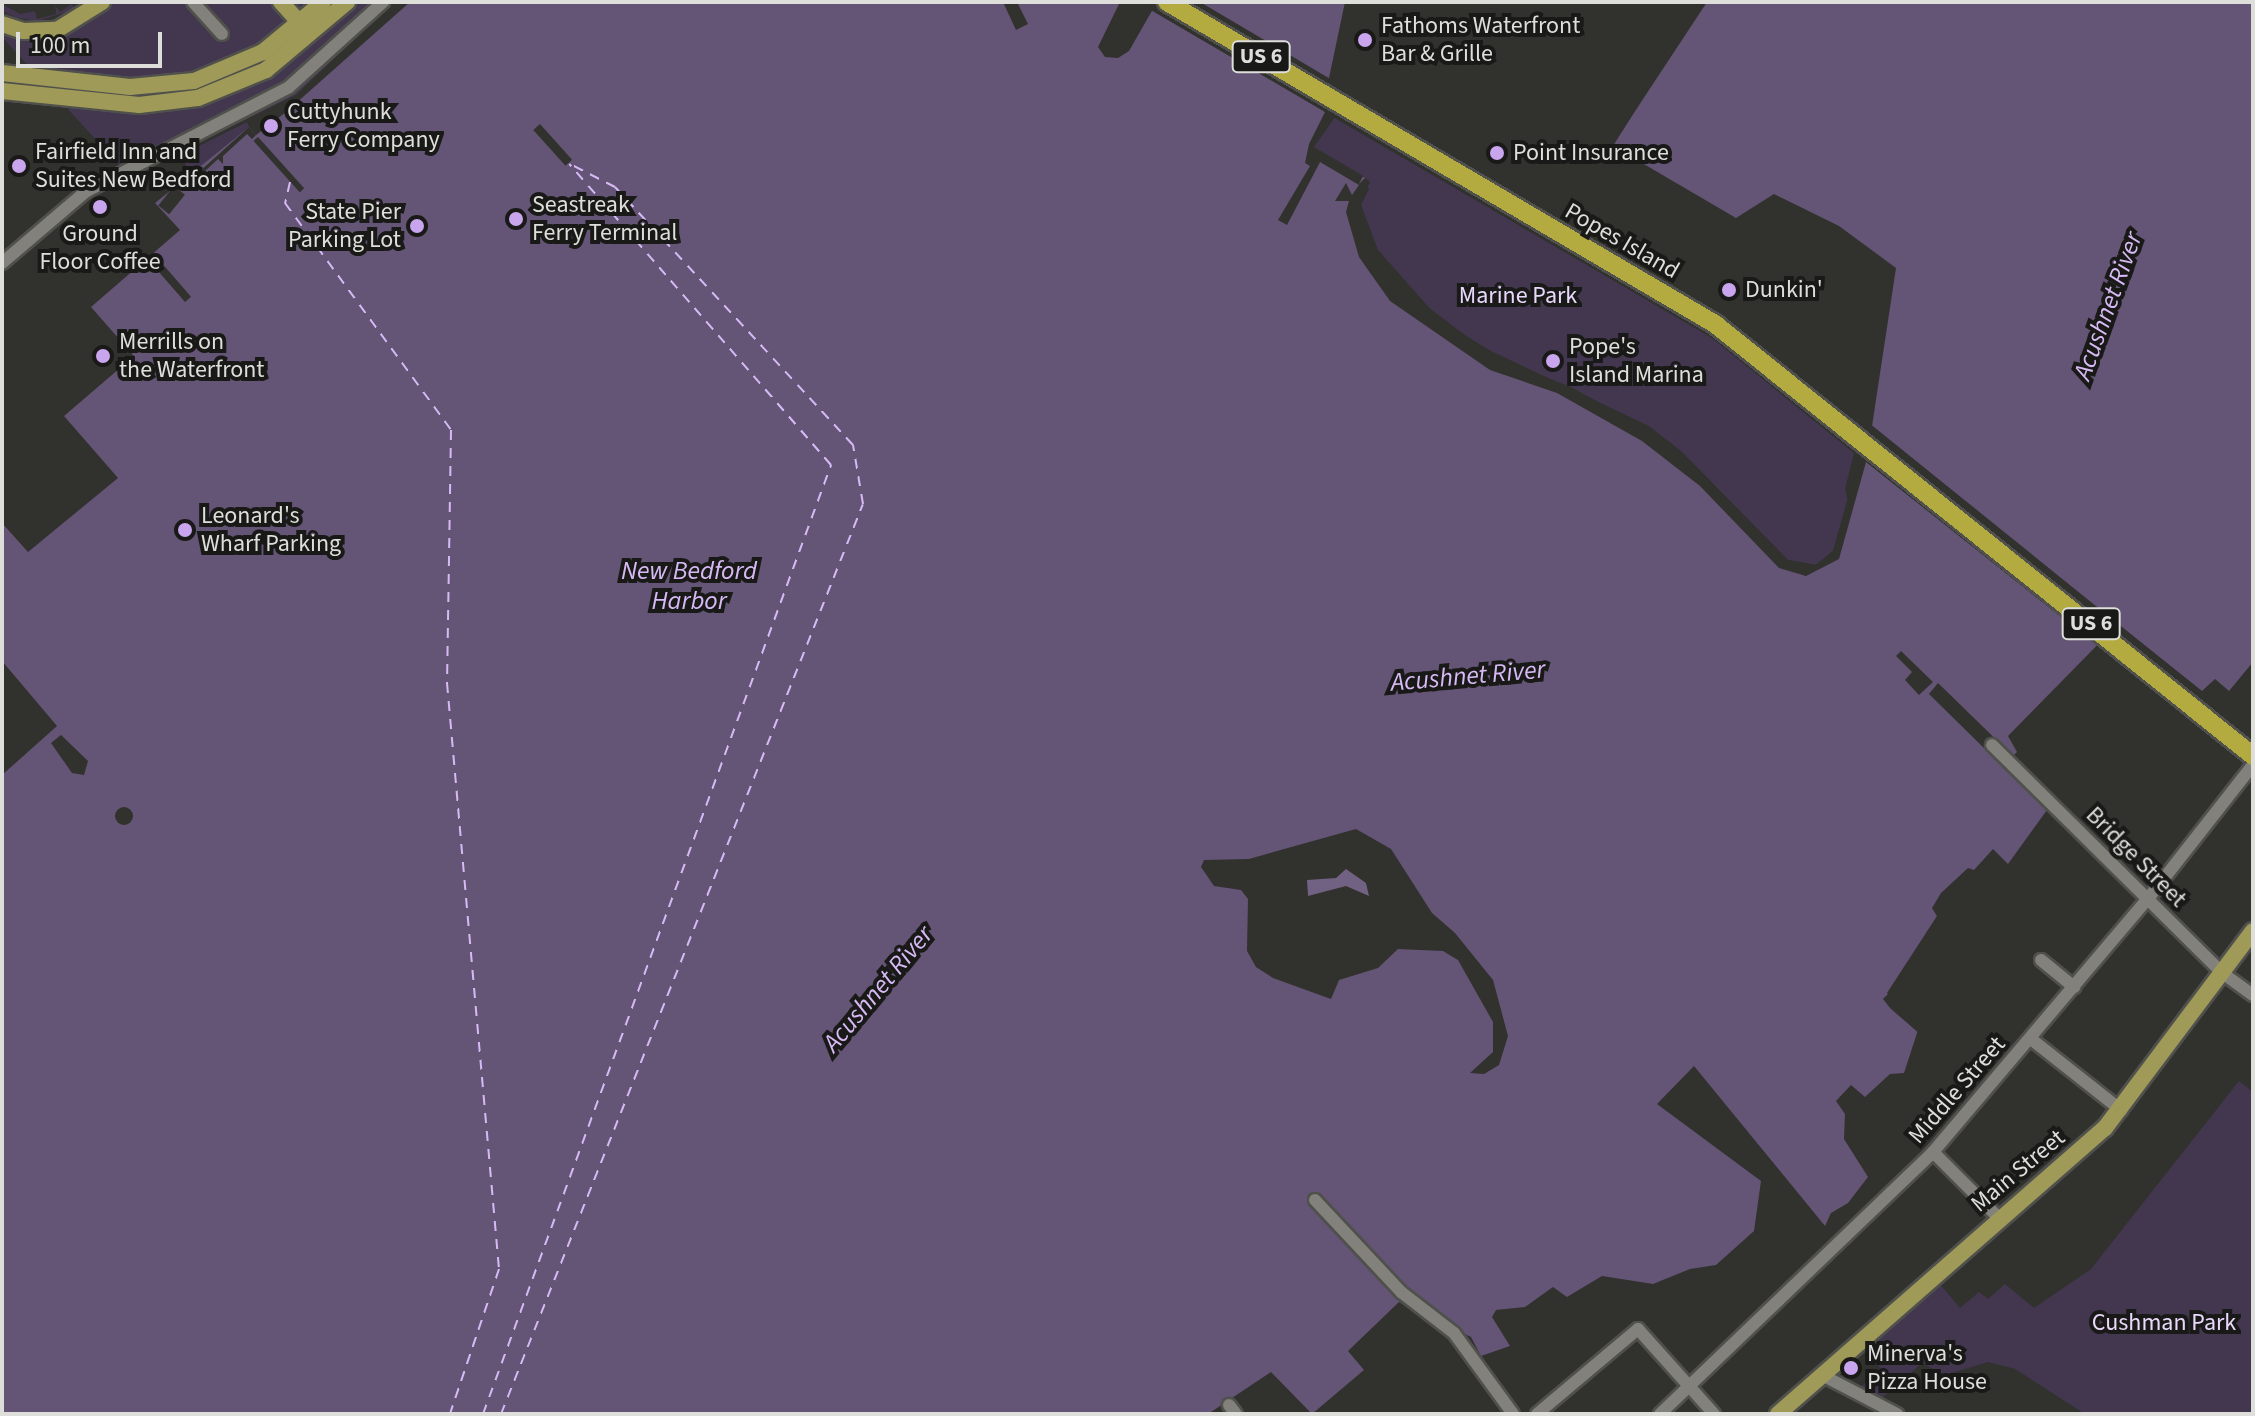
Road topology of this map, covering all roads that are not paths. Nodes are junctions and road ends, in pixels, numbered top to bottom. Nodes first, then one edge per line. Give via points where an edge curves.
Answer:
1 (102, 2) edge
2 (193, 2) edge
3 (281, 2) edge
4 (323, 2) edge
5 (347, 2) edge
6 (383, 2) edge
7 (1167, 2) edge
8 (2, 24) edge
9 (305, 29) junction
10 (222, 34) dead end
11 (2, 73) edge
12 (2, 91) edge
13 (2, 263) edge
14 (1992, 745) dead end
15 (2253, 756) edge
16 (2253, 765) edge
17 (2147, 900) junction
18 (2253, 931) edge
19 (2041, 960) dead end
20 (2221, 972) junction
21 (2074, 987) junction
22 (2253, 995) edge
23 (2031, 1039) junction
24 (2121, 1110) junction
25 (1933, 1152) junction
26 (1315, 1200) dead end
27 (2000, 1219) junction
28 (1822, 1375) junction
29 (1689, 1389) junction
30 (1513, 1414) edge
31 (1537, 1414) edge
32 (1660, 1414) edge
33 (1714, 1414) edge
34 (1778, 1414) edge
35 (1897, 1414) edge

1 - 8 main road via 57,30 23,31
2 - 10 street
3 - 9 main road
4 - 9 main road
5 - 9 main road
6 - 13 street via 322,61 275,96 85,192
7 - 15 highway, Popes Island / US 6 via 1715,324
9 - 11 main road via 252,58 180,84 130,87
9 - 12 main road via 254,77 184,102 124,104
14 - 17 street, Bridge Street
16 - 17 street, Middle Street
17 - 20 street, Bridge Street
17 - 21 street, Middle Street
18 - 20 main road, Main Street
19 - 21 street
20 - 22 street, Bridge Street
20 - 24 main road, Main Street
21 - 23 street, Middle Street
23 - 24 street
23 - 25 street, Middle Street
24 - 27 main road, Main Street
25 - 27 street
25 - 29 street, Middle Street
26 - 30 street via 1401,1292 1454,1333
27 - 28 main road, Main Street
28 - 34 main road, Main Street
28 - 35 street
29 - 31 street via 1638,1329
29 - 32 street, Middle Street
29 - 33 street

